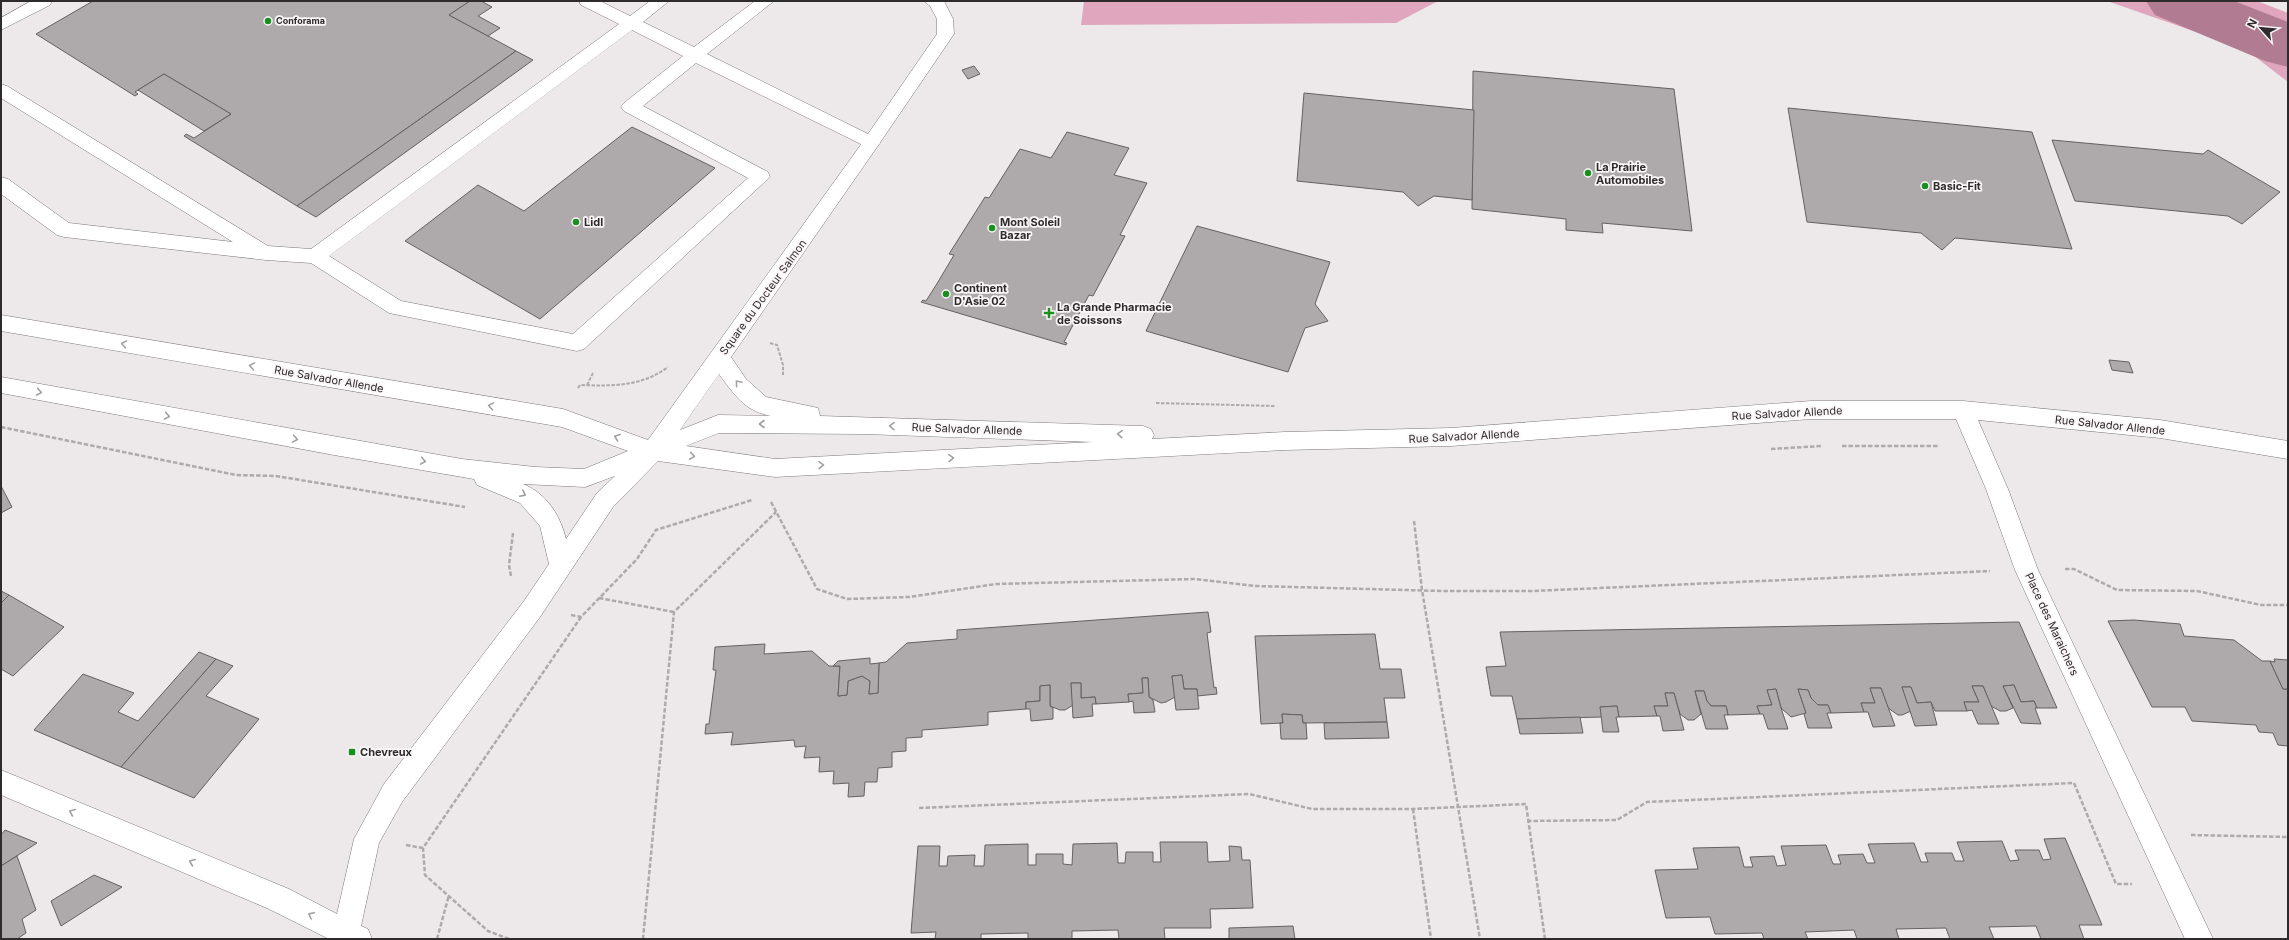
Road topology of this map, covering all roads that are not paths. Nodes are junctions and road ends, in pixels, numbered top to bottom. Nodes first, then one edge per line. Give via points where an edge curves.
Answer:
1 (44, 1) edge
2 (587, 1) edge
3 (661, 1) edge
4 (766, 1) edge
5 (932, 1) edge
6 (631, 23) junction
7 (1, 25) edge
8 (695, 55) junction
9 (1, 90) edge
10 (871, 143) junction
11 (1, 184) edge
12 (266, 253) junction
13 (315, 256) junction
14 (1, 323) edge
15 (719, 357) junction
16 (1, 385) edge
17 (1963, 410) junction
18 (864, 425) junction
19 (1285, 441) junction
20 (2288, 450) edge
21 (653, 451) junction
22 (462, 468) junction
23 (561, 566) junction
24 (1, 782) edge
25 (350, 937) edge
26 (2199, 939) edge

1 - 7 street
2 - 6 street
3 - 6 street
4 - 8 street
5 - 10 street, Square du Docteur Salmon via 937,3 945,19 946,34
6 - 8 street
6 - 13 street
8 - 10 street
8 - 13 street via 630,107 762,177 577,343 396,308
9 - 12 street
10 - 15 street, Square du Docteur Salmon
11 - 12 street via 64,230
12 - 13 street
21 -> 14 street, Rue Salvador Allende via 563,418
18 -> 15 street via 760,405 739,385
15 - 21 street, Square du Docteur Salmon
16 -> 22 street, Rue Salvador Allende
17 - 19 street, Rue Salvador Allende via 1811,410 1451,437
17 - 20 street, Rue Salvador Allende via 2160,429
17 - 26 street, Place des Maraichers via 1997,489 2027,570
19 -> 18 street, Rue Salvador Allende
18 -> 21 street, Rue Salvador Allende via 718,424
21 -> 19 street, Rue Salvador Allende via 776,468
21 - 22 street, Rue Salvador Allende via 585,478 535,476
21 - 23 street via 605,500
22 -> 23 street via 528,496 550,522
23 - 25 street via 532,609 393,792 367,839
25 -> 24 street via 279,899

